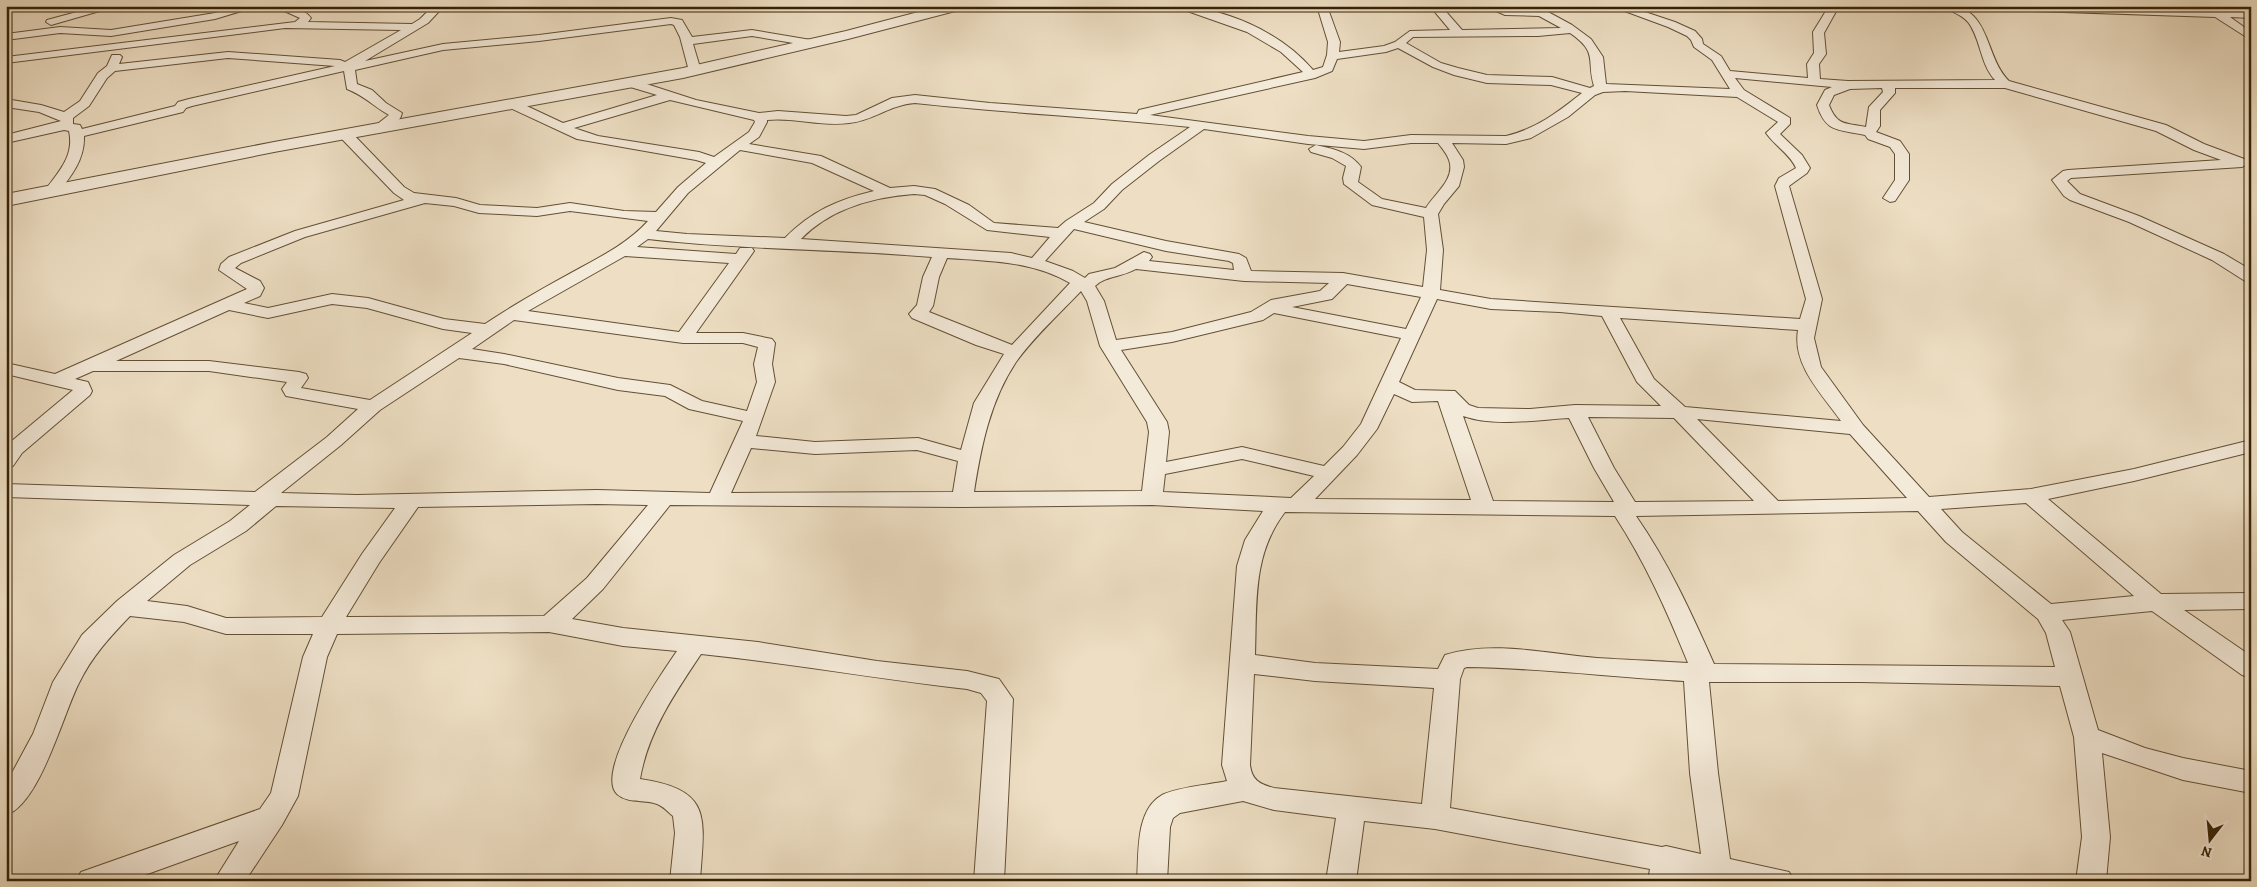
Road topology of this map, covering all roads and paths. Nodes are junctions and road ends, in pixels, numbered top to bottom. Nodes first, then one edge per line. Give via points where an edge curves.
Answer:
1 (112, 6) edge
2 (253, 6) edge
3 (278, 6) edge
4 (439, 6) edge
5 (958, 6) edge
6 (1178, 6) edge
7 (1322, 6) edge
8 (1435, 6) edge
9 (1468, 6) edge
10 (1529, 6) edge
11 (1616, 6) edge
12 (1834, 6) edge
13 (1950, 6) edge
14 (1976, 6) edge
15 (1498, 7) edge
16 (2011, 7) edge
17 (2124, 8) edge
18 (1540, 13) junction
19 (2219, 15) junction
20 (2251, 15) edge
21 (38, 21) junction
22 (6, 25) edge
23 (298, 25) junction
24 (153, 27) junction
25 (412, 27) junction
26 (1572, 30) junction
27 (1458, 33) junction
28 (6, 36) edge
29 (2251, 37) edge
30 (687, 41) junction
31 (811, 43) junction
32 (131, 44) junction
33 (1399, 44) junction
34 (1332, 56) junction
35 (6, 60) edge
36 (349, 66) junction
37 (112, 68) junction
38 (695, 70) junction
39 (1726, 74) junction
40 (1311, 75) junction
41 (631, 84) junction
42 (1884, 84) junction
43 (2005, 84) junction
44 (1822, 86) junction
45 (1596, 90) junction
46 (1740, 93) junction
47 (669, 96) junction
48 (6, 103) edge
49 (512, 104) junction
50 (1129, 116) junction
51 (759, 117) junction
52 (65, 122) junction
53 (1202, 125) junction
54 (562, 128) junction
55 (378, 129) junction
56 (1869, 132) junction
57 (77, 134) junction
58 (345, 134) junction
59 (1272, 135) junction
60 (6, 139) edge
61 (1442, 139) junction
62 (738, 146) junction
63 (716, 162) junction
64 (2246, 165) edge
65 (51, 192) junction
66 (887, 192) junction
67 (1890, 198) dead end
68 (423, 199) junction
69 (6, 200) edge
70 (1431, 214) junction
71 (659, 217) junction
72 (1066, 229) junction
73 (645, 234) junction
74 (751, 243) junction
75 (788, 244) junction
76 (1166, 246) junction
77 (622, 251) junction
78 (941, 253) junction
79 (740, 259) junction
80 (1036, 263) junction
81 (1132, 264) junction
82 (1244, 276) junction
83 (1343, 278) junction
84 (2251, 278) edge
85 (1083, 284) junction
86 (1431, 294) junction
87 (227, 304) junction
88 (1271, 308) junction
89 (1608, 312) junction
90 (511, 314) junction
91 (1807, 325) junction
92 (486, 330) junction
93 (1411, 334) junction
94 (682, 338) junction
95 (1109, 346) junction
96 (453, 352) junction
97 (1016, 352) junction
98 (89, 366) junction
99 (6, 368) edge
100 (60, 380) junction
101 (1388, 384) junction
102 (1445, 394) junction
103 (373, 406) junction
104 (1575, 411) junction
105 (1679, 412) junction
106 (754, 418) junction
107 (1856, 429) junction
108 (744, 441) junction
109 (2251, 446) edge
110 (969, 458) junction
111 (6, 462) edge
112 (1155, 470) junction
113 (1329, 473) junction
114 (6, 490) edge
115 (2031, 496) junction
116 (1152, 498) junction
117 (266, 499) junction
118 (664, 499) junction
119 (412, 500) junction
120 (717, 500) junction
121 (962, 500) junction
122 (1922, 504) junction
123 (1288, 505) junction
124 (1484, 506) junction
125 (1773, 508) junction
126 (1625, 509) junction
127 (2251, 601) edge
128 (2156, 602) junction
129 (125, 607) junction
130 (2046, 613) junction
131 (549, 624) junction
132 (329, 625) junction
133 (694, 645) junction
134 (1242, 663) junction
135 (2251, 669) edge
136 (1700, 673) junction
137 (2072, 677) junction
138 (1447, 679) junction
139 (2087, 737) junction
140 (2251, 782) edge
141 (1245, 789) junction
142 (6, 804) edge
143 (1352, 808) junction
144 (1435, 816) junction
145 (272, 817) junction
146 (1717, 868) junction
147 (1665, 870) edge
148 (91, 881) edge
149 (229, 881) edge
150 (685, 881) edge
151 (989, 881) edge
152 (1152, 881) edge
153 (1341, 881) edge
154 (1779, 881) edge
155 (2090, 881) edge

1 - 21 street
2 - 24 street
3 - 23 street via 304,16 306,18
4 - 25 street via 424,21
5 - 31 street
6 - 40 street via 1209,13 1260,35 1289,52
7 - 34 street via 1334,42
8 - 27 street
9 - 15 street
10 - 18 street
11 - 39 street via 1693,35 1698,45 1717,58
12 - 44 street via 1818,32 1820,54 1814,58 1811,69
13 - 43 street via 1963,11 1970,19 1994,70
14 - 16 street
15 - 18 street via 1505,12
16 - 17 street
17 - 19 street
18 - 26 street
19 - 20 street
19 - 29 street
21 - 22 street
21 - 28 street
23 - 25 street
23 - 32 street
24 - 28 street via 104,34 60,30
24 - 32 street via 137,35
25 - 36 street
26 - 27 street
26 - 45 street via 1597,56
27 - 33 street via 1410,34
30 - 31 street via 752,33
30 - 36 street via 678,22 668,21 443,47
30 - 38 street
31 - 38 street
32 - 35 street
32 - 37 street via 129,50 116,57
33 - 34 street via 1382,50
33 - 45 street via 1437,65 1462,73 1498,80 1552,81
34 - 40 street via 1327,70
36 - 37 street via 333,62 228,55
36 - 55 street via 351,86 368,93 396,113 395,118
36 - 57 street via 189,103 180,109
37 - 52 street via 102,76 85,103
38 - 41 street
39 - 44 street
39 - 46 street
40 - 50 street
41 - 47 street
41 - 49 street
42 - 43 street
42 - 44 street
42 - 56 street via 1889,93 1873,110 1874,126
43 - 64 street via 2161,128
44 - 56 street via 1823,106 1829,121
45 - 46 street via 1625,87
45 - 61 street via 1564,114 1526,135 1490,141
46 - 91 street via 1784,121 1773,133 1784,148 1799,158 1803,168 1782,186 1811,286 1814,304
47 - 51 street
47 - 54 street
48 - 52 street via 41,109
49 - 54 street
49 - 55 street
50 - 51 street via 908,99 846,120 778,115
50 - 53 street
51 - 62 street via 758,130
52 - 57 street via 75,128
52 - 60 street
53 - 59 street
53 - 72 street
54 - 63 street via 608,143 675,152
55 - 58 street
56 - 67 street via 1895,144 1902,154 1902,180
57 - 65 street via 78,145 71,168
58 - 65 street
58 - 68 street via 399,190 410,197
59 - 61 street via 1364,145
59 - 70 street via 1352,163 1351,184 1377,202
61 - 70 street via 1457,166 1452,186
62 - 63 street
62 - 66 street via 816,159
63 - 71 street via 683,190
64 - 84 street via 2068,174 2059,180 2075,197 2134,219 2218,257
65 - 69 street
66 - 72 street via 925,191 962,207 992,227
66 - 75 street via 817,217
68 - 71 street via 456,202 479,209 537,212 570,206
68 - 87 street via 300,234 235,260 227,270 256,288 254,292
70 - 86 street via 1435,250
71 - 73 street
72 - 76 street
72 - 80 street
73 - 74 street
73 - 77 street
74 - 75 street
74 - 79 street
75 - 78 street
76 - 81 street
76 - 82 street via 1236,258
77 - 79 street
77 - 90 street
78 - 80 street
78 - 97 street via 925,306 918,314 982,342
79 - 94 street
80 - 85 street
81 - 82 street
81 - 85 street via 1120,272 1095,276
82 - 83 street
83 - 86 street
83 - 88 street via 1321,298 1276,304
85 - 95 street via 1092,294
85 - 97 street
86 - 89 street via 1490,304
86 - 93 street
87 - 92 street via 268,313 332,299 368,303 443,324
87 - 98 street
88 - 93 street
88 - 95 street via 1256,316 1188,333
89 - 91 street
89 - 105 street via 1639,374
90 - 92 street
90 - 94 street
91 - 107 street via 1805,338 1812,367
92 - 96 street
93 - 101 street
94 - 106 street via 743,338 766,343 763,364 766,382
95 - 112 street via 1156,422 1159,432
96 - 103 street
96 - 106 street via 670,391 696,405
97 - 110 street via 984,403
98 - 100 street
98 - 103 street via 208,366 285,375 299,378 291,389 293,392
99 - 100 street
100 - 111 street via 80,386 83,391 14,449
101 - 102 street via 1412,396
101 - 113 street via 1370,425
102 - 104 street via 1462,409 1476,414
102 - 124 street
103 - 117 street
104 - 105 street
104 - 126 street
105 - 107 street via 1752,416
105 - 125 street
106 - 108 street
107 - 122 street
108 - 110 street via 814,448 918,444
108 - 120 street
109 - 115 street
110 - 121 street
112 - 113 street via 1242,454
112 - 116 street
113 - 123 street
114 - 117 street
115 - 122 street
115 - 128 street
116 - 121 street
116 - 123 street
117 - 119 street
117 - 129 street via 238,526 182,560
118 - 119 street
118 - 120 street
118 - 131 street via 579,600 567,613
119 - 132 street
120 - 121 street
122 - 125 street
122 - 130 street via 1954,536
123 - 124 street
123 - 134 street via 1260,530 1252,546
124 - 126 street
125 - 126 street
126 - 136 street via 1678,608
127 - 128 street
128 - 130 street
128 - 135 street
129 - 132 street via 187,614 226,626
129 - 142 street via 91,641 66,682 46,734 19,788
130 - 137 street via 2058,632
131 - 132 street
131 - 133 street
132 - 145 street via 315,657 284,796
133 - 150 street via 652,712 627,762 625,784 631,789 665,794 686,810 689,832
133 - 151 street via 758,651 967,680 990,686 1000,699
134 - 138 street via 1315,672
134 - 141 street via 1236,765 1237,780
136 - 137 street via 1861,672
136 - 138 street via 1467,658 1454,661
136 - 146 street via 1704,774
137 - 139 street
138 - 144 street
139 - 140 street via 2183,769
139 - 155 street via 2096,837
141 - 143 street via 1274,799
141 - 152 street via 1174,803 1162,811 1156,827
143 - 144 street
143 - 153 street
144 - 147 street
145 - 148 street
145 - 149 street
146 - 147 street
146 - 154 street

